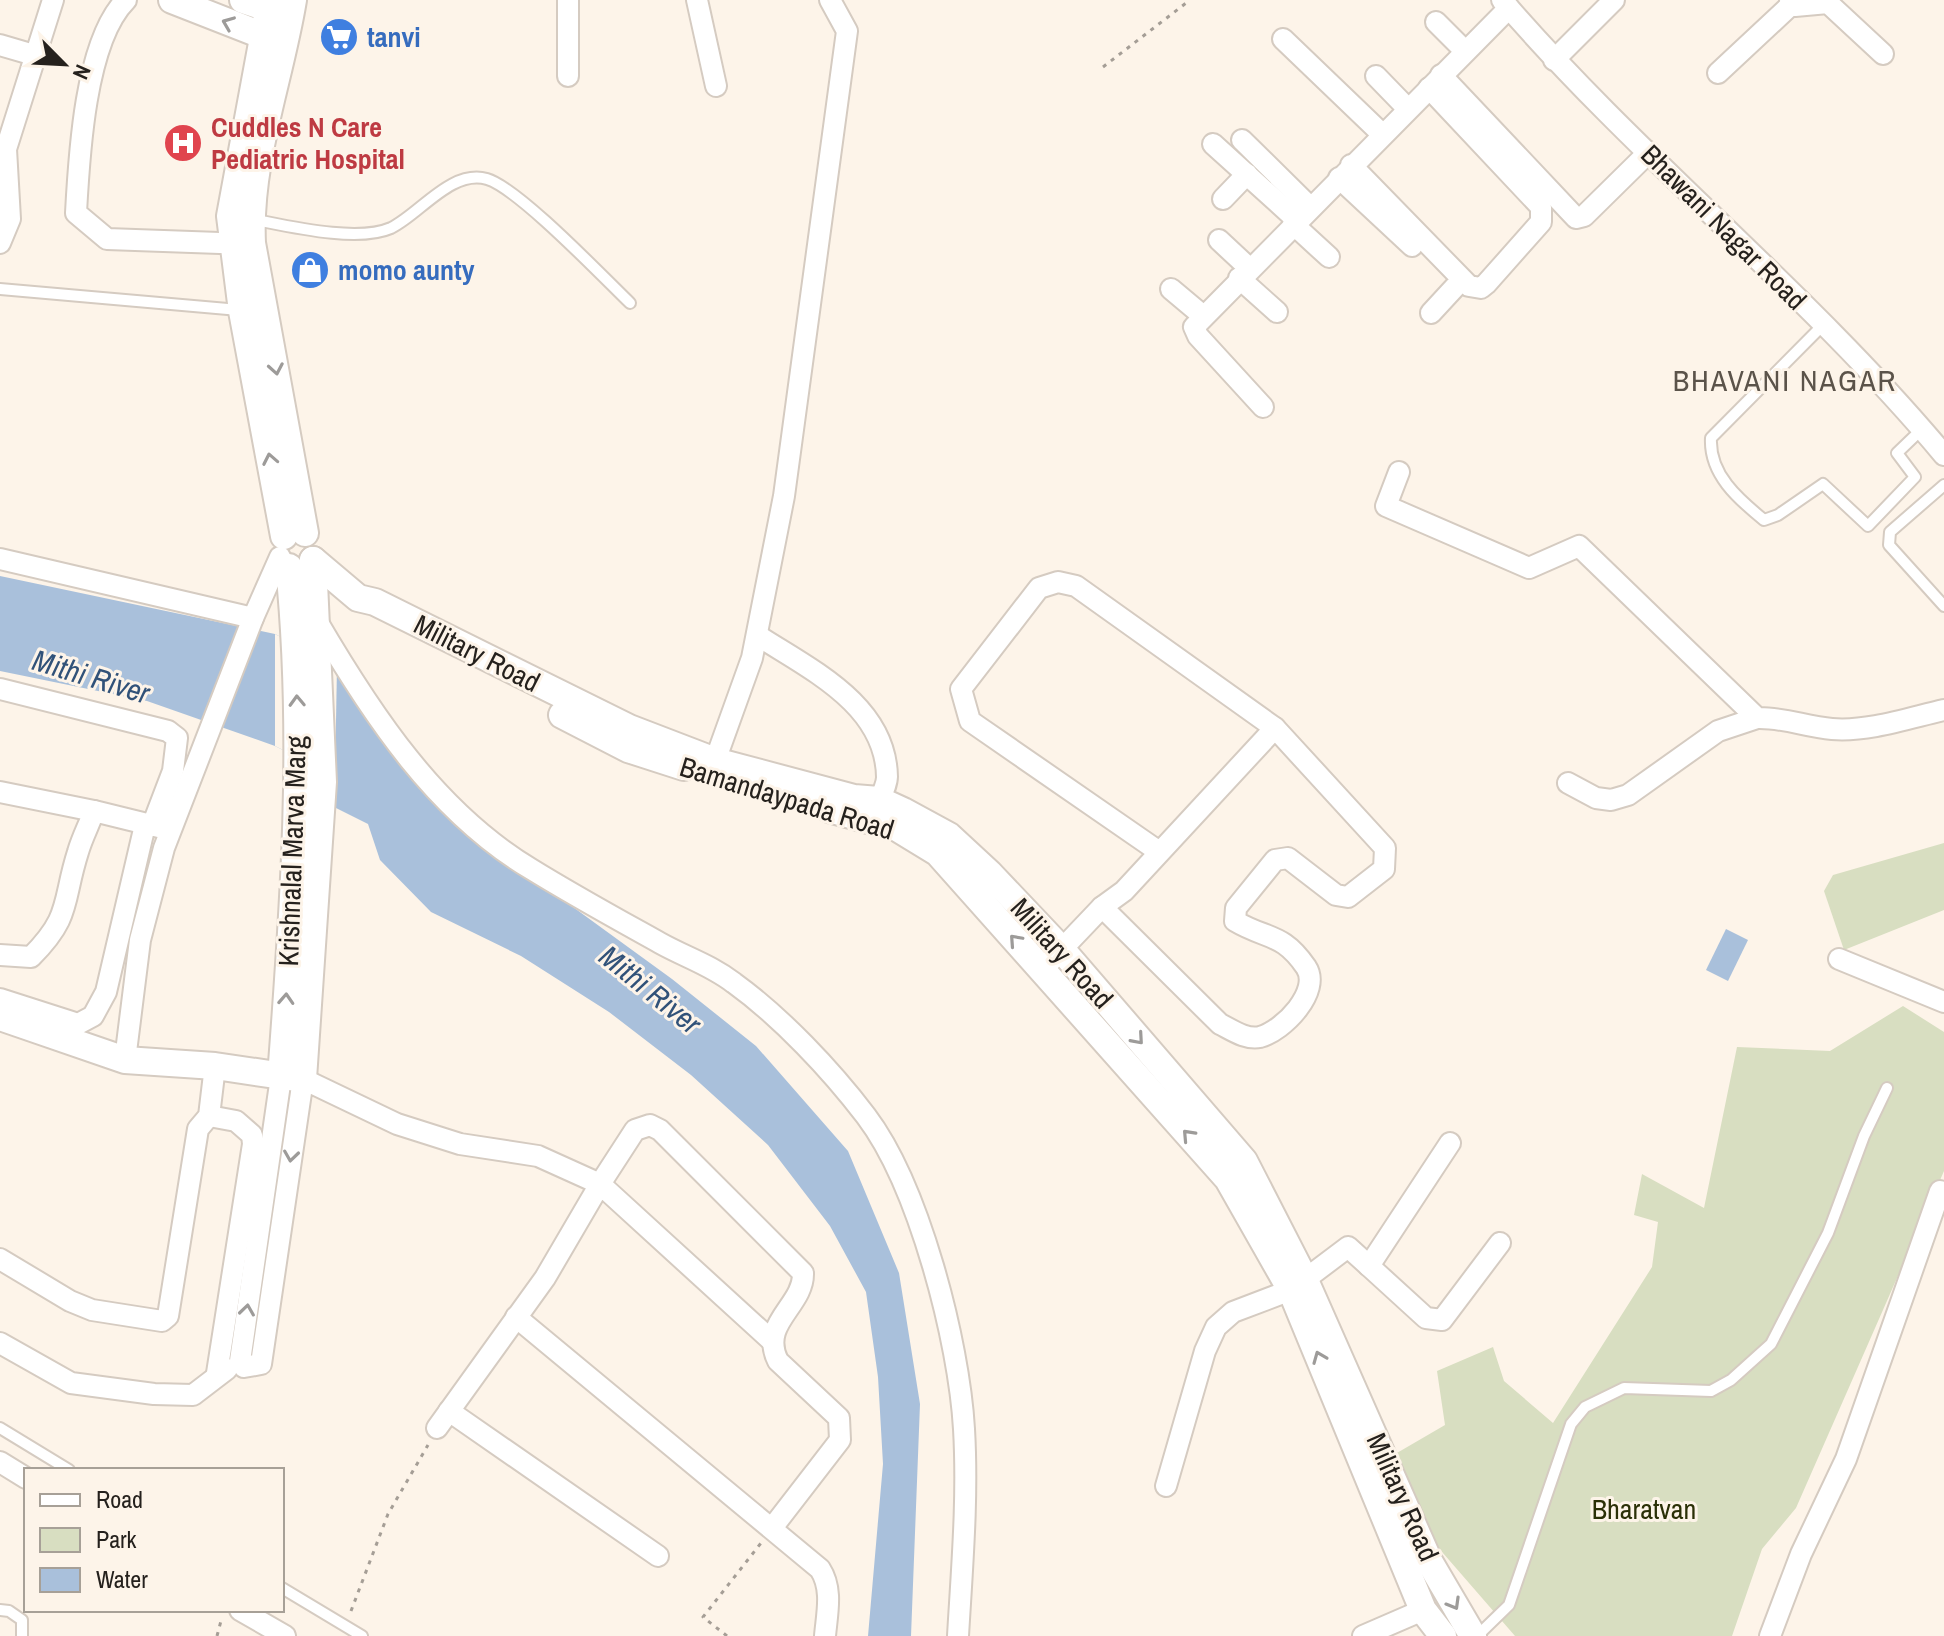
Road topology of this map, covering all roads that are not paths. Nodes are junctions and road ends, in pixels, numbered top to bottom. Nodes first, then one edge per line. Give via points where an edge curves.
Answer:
1 (53, 0) edge
2 (126, 0) edge
3 (172, 0) edge
4 (243, 0) edge
5 (568, 0) edge
6 (697, 0) edge
7 (830, 0) edge
8 (1614, 0) edge
9 (1791, 2) edge
10 (1505, 4) edge
11 (280, 6) edge
12 (1436, 22) dead end
13 (1283, 39) dead end
14 (275, 41) junction
15 (0, 45) edge
16 (1465, 51) junction
17 (1883, 54) dead end
18 (34, 55) junction
19 (1554, 60) junction
20 (1718, 73) dead end
21 (568, 76) dead end
22 (1376, 76) dead end
23 (1435, 82) junction
24 (716, 86) dead end
25 (1408, 109) junction
26 (1382, 134) junction
27 (1242, 140) dead end
28 (1213, 144) dead end
29 (1649, 152) junction
30 (1345, 171) junction
31 (1247, 174) junction
32 (1223, 199) dead end
33 (1300, 217) junction
34 (242, 231) junction
35 (1219, 240) dead end
36 (0, 243) edge
37 (1329, 257) dead end
38 (1244, 273) junction
39 (0, 289) edge
40 (1171, 289) dead end
41 (630, 303) dead end
42 (254, 310) junction
43 (1277, 312) dead end
44 (1431, 313) dead end
45 (1202, 315) junction
46 (1822, 326) junction
47 (1263, 407) dead end
48 (1922, 429) junction
49 (1944, 455) edge
50 (1399, 472) dead end
51 (1944, 485) edge
52 (294, 550) junction
53 (0, 559) edge
54 (1944, 606) edge
55 (252, 620) junction
56 (310, 625) junction
57 (757, 635) junction
58 (0, 689) edge
59 (557, 703) junction
60 (1944, 710) edge
61 (1757, 718) junction
62 (1275, 728) junction
63 (715, 761) junction
64 (764, 783) junction
65 (1568, 783) dead end
66 (0, 792) edge
67 (94, 811) junction
68 (887, 815) junction
69 (156, 827) junction
70 (944, 845) junction
71 (1158, 851) junction
72 (1102, 907) junction
73 (1062, 950) junction
74 (0, 955) edge
75 (1839, 959) dead end
76 (1042, 970) junction
77 (0, 999) edge
78 (1944, 1002) edge
79 (1112, 1009) junction
80 (0, 1017) edge
81 (1093, 1028) junction
82 (125, 1060) junction
83 (215, 1066) junction
84 (292, 1078) junction
85 (1887, 1088) dead end
86 (209, 1116) junction
87 (1450, 1143) dead end
88 (600, 1184) junction
89 (1940, 1191) dead end
90 (258, 1234) junction
91 (280, 1238) junction
92 (1500, 1243) dead end
93 (0, 1259) edge
94 (1369, 1266) junction
95 (1298, 1284) junction
96 (516, 1317) junction
97 (772, 1341) junction
98 (0, 1343) edge
99 (242, 1363) junction
100 (217, 1373) junction
101 (1341, 1384) junction
102 (0, 1428) edge
103 (0, 1462) edge
104 (66, 1468) edge
105 (24, 1477) edge
106 (1166, 1486) dead end
107 (772, 1528) junction
108 (658, 1556) dead end
109 (284, 1589) edge
110 (0, 1610) edge
111 (1423, 1610) junction
112 (243, 1612) edge
113 (22, 1636) edge
114 (285, 1636) edge
115 (362, 1636) edge
116 (825, 1636) edge
117 (958, 1636) edge
118 (1363, 1636) edge
119 (1443, 1636) edge
120 (1475, 1636) edge
121 (1770, 1636) edge

1 - 18 street
2 - 34 street via 116,10 94,68 80,148 76,213 107,239
14 -> 3 street
4 - 11 street
5 - 21 street
6 - 24 street
7 - 57 street via 847,31 786,480
8 - 19 street
9 - 17 street via 1828,3
9 - 20 street
10 - 16 street
10 - 19 street, Bhawani Nagar Road
11 - 14 street
12 - 16 street
13 - 26 street
14 - 34 street
15 - 18 street
16 - 23 street
18 - 36 street via 6,149 10,219
19 - 29 street, Bhawani Nagar Road
22 - 25 street
23 - 25 street
23 - 29 street via 1576,218
23 - 30 street via 1541,207 1541,222 1486,284 1469,286
25 - 26 street
26 - 30 street
27 - 33 street
28 - 31 street
29 - 46 street, Bhawani Nagar Road
30 - 33 street
30 - 44 street via 1462,293
31 - 32 street
31 - 33 street
33 - 37 street
33 - 38 street
34 - 41 lane via 361,234 390,228 458,182 485,178 514,194
34 - 42 street
35 - 38 street
38 - 43 street
38 - 45 street
39 - 42 lane
40 - 45 street
42 - 52 street
45 - 47 street via 1194,327 1198,336
46 - 48 street, Bhawani Nagar Road
46 - 48 lane via 1711,438 1710,456 1745,504 1764,520 1823,484 1868,526 1915,477 1897,453
48 - 49 street, Bhawani Nagar Road
50 - 61 street via 1386,506 1529,568 1579,546
51 - 54 lane via 1888,538
52 - 55 street
52 - 56 street
52 - 59 street, Military Road via 358,598 362,612 451,649
53 - 55 street
55 - 69 street via 187,791
56 - 84 street, Krishnalal Marva Marg via 311,780
56 - 117 street via 383,724 467,822 527,867 736,984 814,1055 867,1117 916,1217 951,1331 966,1483
57 - 63 street
57 - 68 street via 849,697 871,721 887,779
58 - 69 street via 168,731 177,738
59 - 63 street, Military Road
59 - 64 street, Bamandaypada Road via 628,749
60 - 61 street via 1854,729
61 - 65 street via 1718,731 1628,795 1596,798
62 - 71 street
62 - 71 street via 1076,586 1058,582 1039,588 961,689 964,708 970,721
62 - 72 street via 1385,848 1386,858 1384,869 1348,897 1336,895 1282,857 1236,908 1235,921 1277,936 1308,970 1307,997 1275,1031 1257,1038 1220,1024
63 - 64 street, Military Road
64 - 68 street, Military Road via 854,798
66 - 67 street
67 - 69 street
67 - 74 street via 55,934 31,957
68 - 70 street, Military Road
69 - 77 street via 106,992 93,1016 78,1024
69 - 82 street via 156,874 140,940
70 - 73 street, Military Road
76 -> 70 street
71 - 72 street via 1124,891
72 - 73 street
73 - 76 street
73 - 79 street, Military Road
75 - 78 street
76 - 81 street
79 - 81 street
79 -> 95 street, Military Road via 1244,1161
80 - 82 street
95 -> 81 street via 1228,1179
82 - 83 street
83 - 84 street
83 - 86 street
84 - 88 street via 397,1124 460,1144 538,1156
84 - 90 street
84 -> 91 street
85 - 120 lane via 1828,1233 1771,1344 1711,1391 1624,1388 1585,1407 1571,1424 1509,1605
86 - 93 street via 198,1129 168,1316 162,1321 81,1306
86 - 100 street via 236,1121 252,1135 253,1144
87 - 94 street
88 - 96 street
88 - 97 street
88 - 97 street via 635,1130 650,1125 660,1130 803,1273 804,1286
89 - 121 street via 1846,1459
90 - 91 street
99 -> 90 street
91 - 99 street via 261,1364
92 - 94 street via 1442,1320 1426,1318
94 - 95 street via 1348,1247
95 - 101 street, Military Road
95 - 106 street via 1233,1312 1216,1327
96 - 107 street
96 - 108 street via 443,1420
97 - 107 street via 778,1361 839,1418 841,1429 840,1440
98 - 100 street via 71,1383 104,1388 193,1395
99 - 100 street
101 - 111 street
101 -> 120 street, Military Road via 1429,1561
102 - 104 lane
103 - 105 street
107 - 116 street via 827,1579
109 - 115 lane
110 - 113 lane via 22,1620
111 - 118 street
111 - 119 street
112 - 114 street

